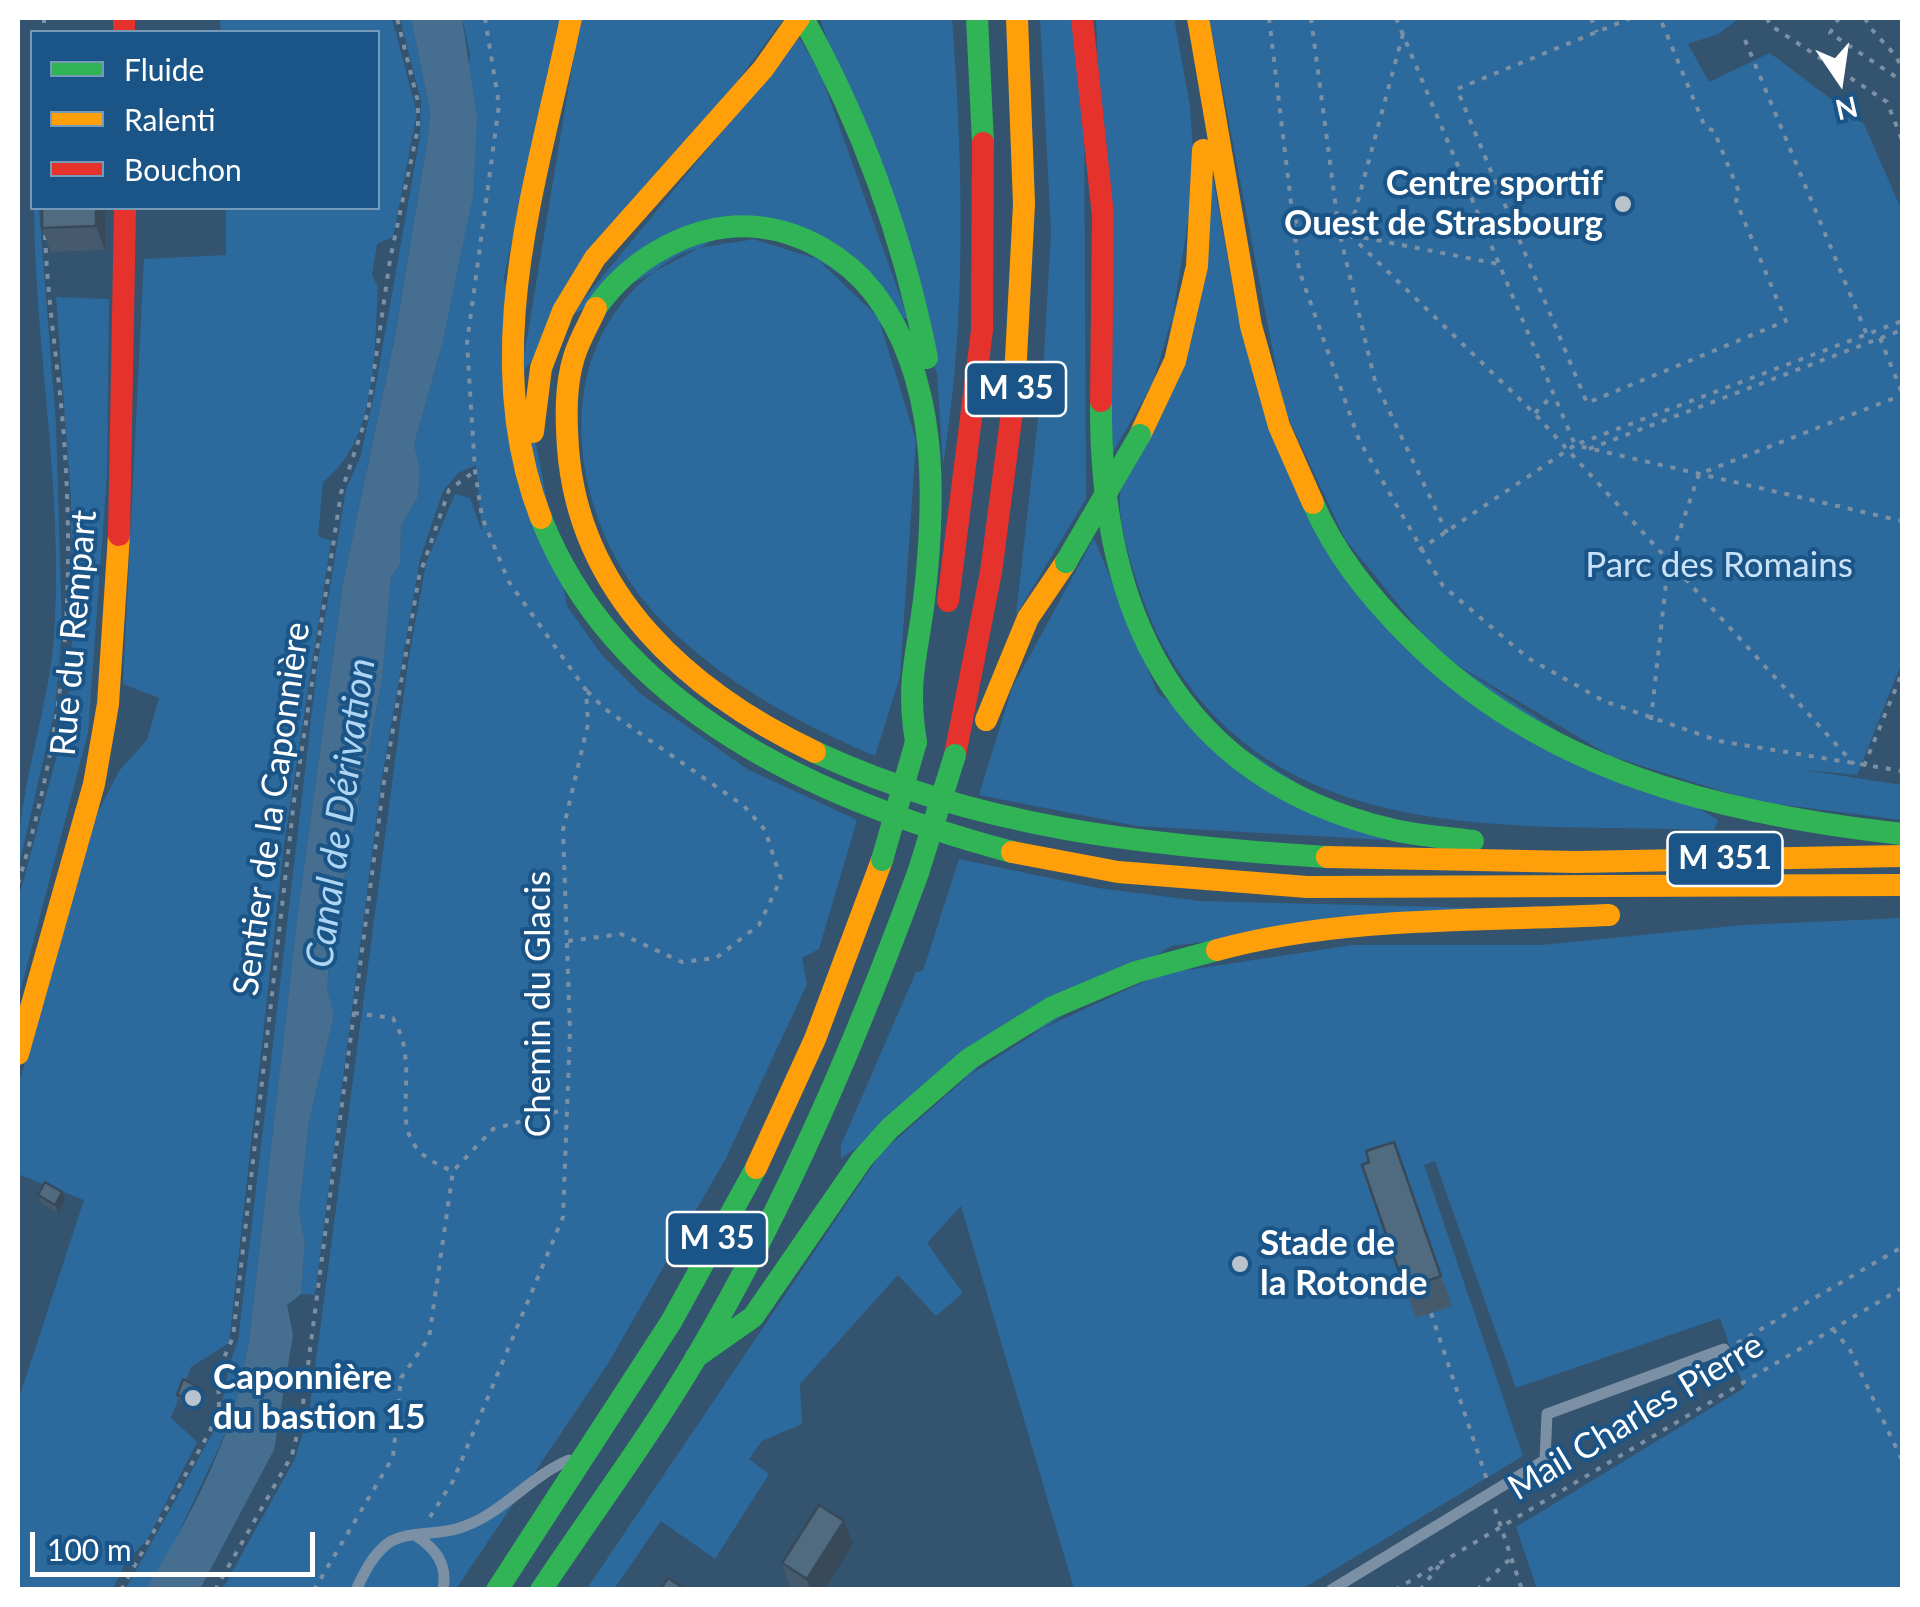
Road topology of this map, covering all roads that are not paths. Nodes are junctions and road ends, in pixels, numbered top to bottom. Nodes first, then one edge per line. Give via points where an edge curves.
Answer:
1 (571, 18) edge
2 (801, 18) edge
3 (977, 18) edge
4 (1017, 18) edge
5 (1082, 18) edge
6 (1198, 18) edge
7 (1204, 51) junction
8 (125, 210) edge
9 (926, 422) junction
10 (542, 516) junction
11 (916, 742) junction
12 (955, 755) junction
13 (1902, 834) edge
14 (1902, 856) edge
15 (1595, 861) junction
16 (1902, 889) edge
17 (1713, 910) dead end
18 (1634, 914) dead end
19 (18, 1054) edge
20 (1724, 1348) road end
21 (696, 1357) junction
22 (588, 1452) junction
23 (416, 1535) junction
24 (356, 1590) edge
25 (443, 1590) edge
26 (497, 1590) edge
27 (541, 1590) edge
28 (1331, 1590) edge

1 - 10 main road via 509,340 517,453
2 - 9 main road via 869,150 898,230 932,384
2 - 10 main road via 773,60 596,254 555,320 533,399
3 - 11 main road, M 35 via 984,296 971,446 945,620
4 - 12 main road, M 35 via 1027,216 1013,427 984,627
5 - 15 main road via 1100,144 1101,452 1109,528 1130,607 1164,682 1214,739 1282,785 1378,826
6 - 7 main road
7 - 12 main road, bridge via 1197,266 1175,361 1140,435 1028,618 981,735
7 - 13 main road via 1244,298 1278,425 1323,524 1402,633 1502,719 1577,759 1717,808
8 - 19 main road, Rue du Rempart via 122,482 108,704 94,784
9 - 11 main road via 924,600 908,685
9 - 15 main road via 916,374 893,319 849,266 791,234 712,228 648,257 596,312 572,364 565,462 580,523 602,572 648,637 777,732 915,793 1043,829 1137,843 1389,860
10 - 16 main road via 594,616 678,703 820,789 906,824 992,848 1130,876 1292,890
11 - 22 main road, M 35, bridge via 848,965 766,1148 672,1321
12 - 21 main road, M 35, bridge via 848,1060 805,1155
14 - 15 main road, M 351
16 - 17 main road via 1852,903
18 - 21 main road via 1338,930 1236,943 1150,964 1070,996 986,1047 914,1104 854,1165 749,1322
20 - 28 lane via 1547,1414 1545,1460
21 - 27 main road, M 35
22 - 23 lane via 544,1470 457,1529
22 - 26 main road, M 35
23 - 24 lane via 390,1542
23 - 25 lane via 436,1550 446,1575

